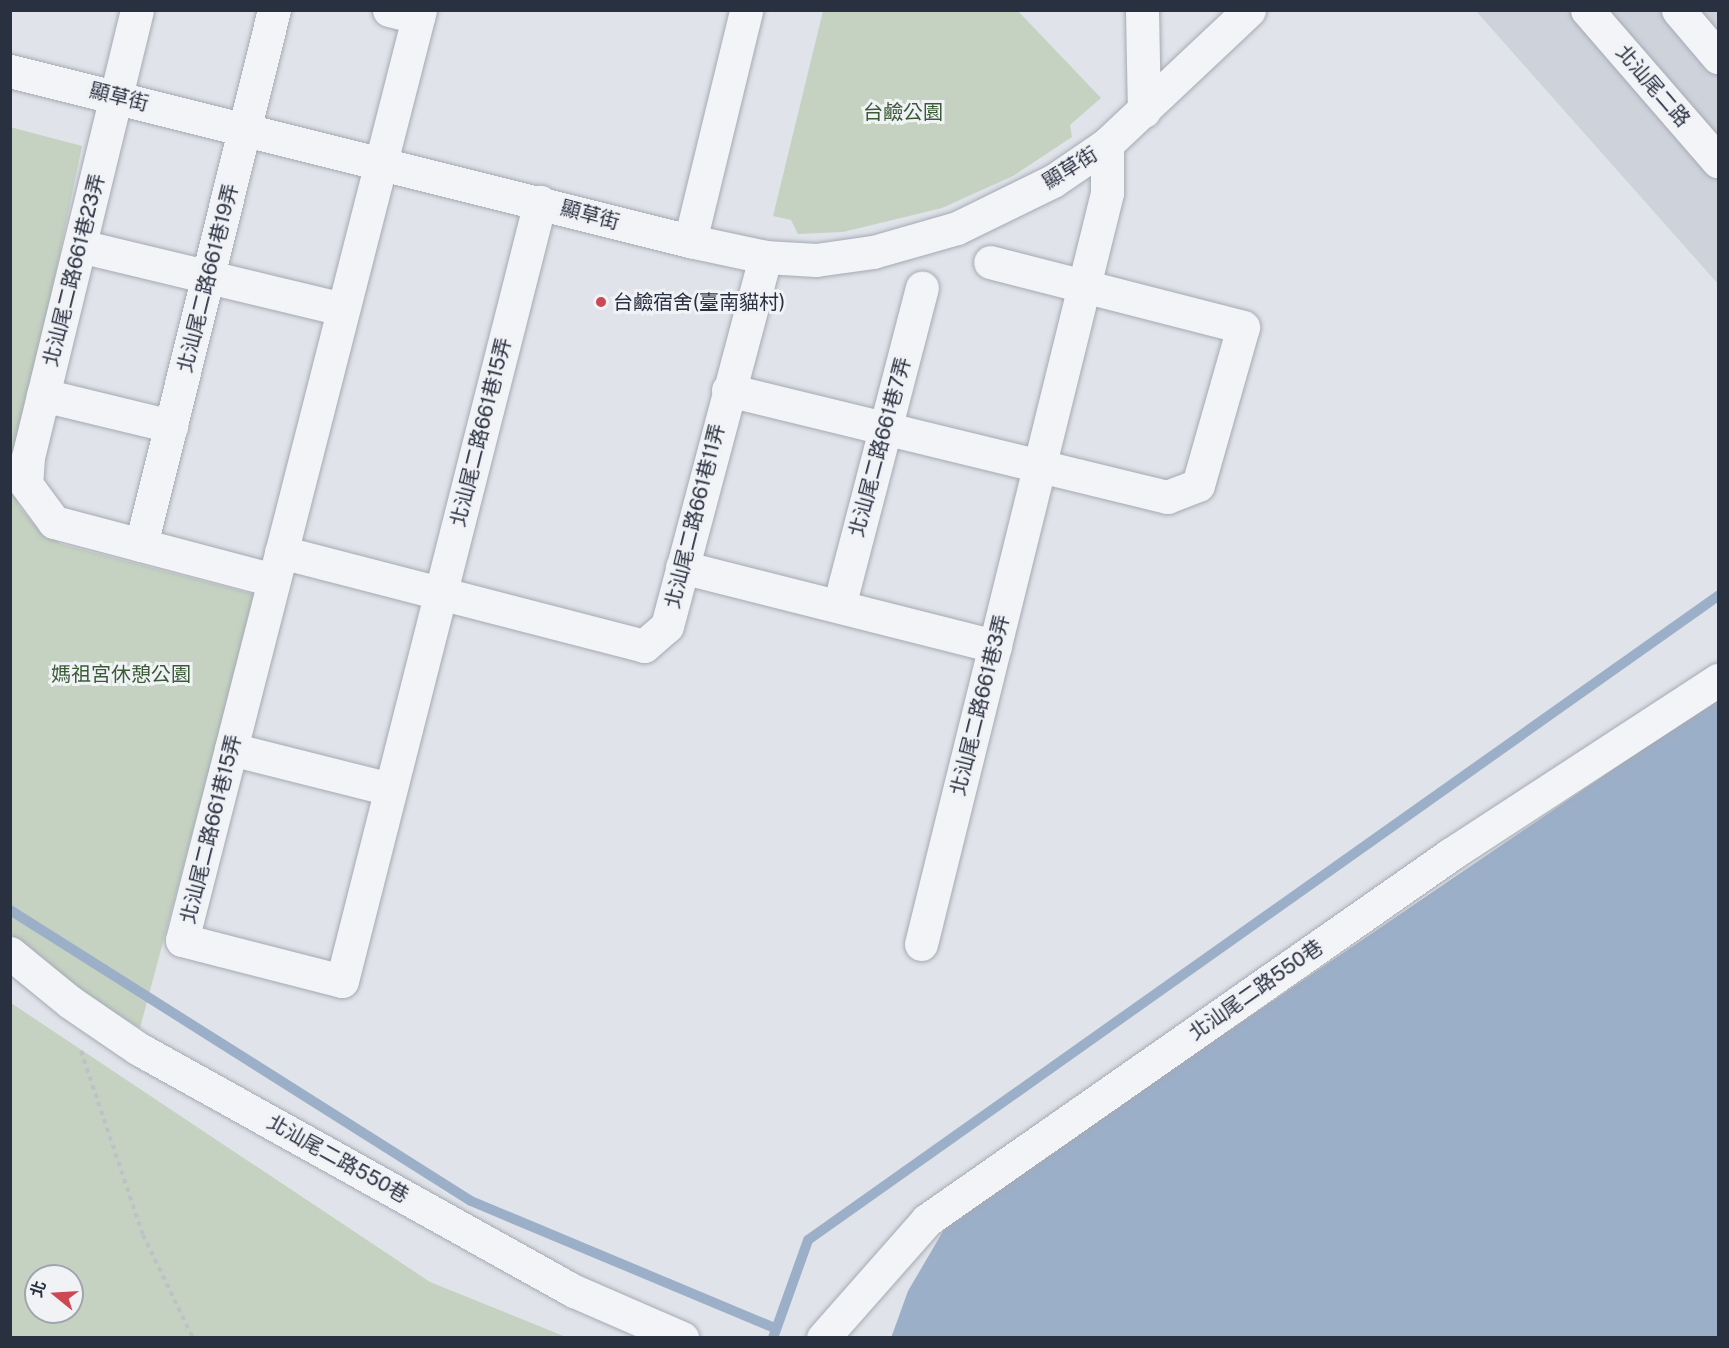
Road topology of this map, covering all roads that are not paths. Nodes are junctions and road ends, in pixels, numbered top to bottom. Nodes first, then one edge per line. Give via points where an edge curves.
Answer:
1 (137, 10) edge
2 (274, 10) edge
3 (1142, 10) edge
4 (1249, 10) edge
5 (1587, 10) edge
6 (1678, 10) edge
7 (745, 11) edge
8 (409, 13) edge
9 (1719, 57) edge
10 (10, 71) edge
11 (118, 97) junction
12 (1144, 111) junction
13 (246, 130) junction
14 (1107, 144) junction
15 (1719, 160) edge
16 (382, 164) junction
17 (540, 202) junction
18 (690, 241) junction
19 (80, 246) junction
20 (765, 257) junction
21 (990, 262) dead end
22 (207, 276) junction
23 (1084, 286) junction
24 (922, 288) dead end
25 (342, 309) junction
26 (728, 390) junction
27 (43, 394) junction
28 (171, 426) junction
29 (885, 428) junction
30 (1040, 466) junction
31 (54, 522) joint
32 (141, 545) junction
33 (277, 566) junction
34 (682, 567) junction
35 (440, 591) junction
36 (839, 606) junction
37 (995, 646) junction
38 (1719, 680) edge
39 (231, 749) junction
40 (390, 789) junction
41 (921, 944) dead end
42 (10, 953) edge
43 (682, 1338) edge
44 (823, 1338) edge

1 - 11 street, 北汕尾二路661巷23弄
2 - 13 street, 北汕尾二路661巷19弄
3 - 12 street
4 - 12 street, 顯草街
5 - 15 street, 北汕尾二路
6 - 9 street
7 - 18 street
8 - 16 street
10 - 11 street, 顯草街
11 - 13 street, 顯草街
11 - 19 street, 北汕尾二路661巷23弄
12 - 14 street, 顯草街
13 - 16 street, 顯草街
13 - 22 street, 北汕尾二路661巷19弄
14 - 20 street, 顯草街 via 1053,181 957,228 873,252 816,260
14 - 23 street, 北汕尾二路661巷3弄 via 1107,193
16 - 17 street, 顯草街
16 - 25 street, 北汕尾二路661巷15弄
17 - 18 street, 顯草街
17 - 35 street, 北汕尾二路661巷15弄
18 - 20 street, 顯草街
19 - 22 street
19 - 27 street, 北汕尾二路661巷23弄
20 - 26 street, 北汕尾二路661巷11弄
21 - 23 street
22 - 25 street
22 - 28 street, 北汕尾二路661巷19弄
23 - 30 street, 北汕尾二路661巷3弄
23 - 30 street via 1243,327 1198,485 1167,497
24 - 29 street, 北汕尾二路661巷7弄
25 - 33 street, 北汕尾二路661巷15弄
26 - 29 street
26 - 34 street, 北汕尾二路661巷11弄
27 - 28 street
27 - 31 street, 北汕尾二路661巷23弄 via 26,484
28 - 32 street, 北汕尾二路661巷19弄
29 - 30 street
29 - 36 street, 北汕尾二路661巷7弄
30 - 37 street, 北汕尾二路661巷3弄
31 - 32 street, 北汕尾二路661巷11弄
32 - 33 street, 北汕尾二路661巷11弄
33 - 35 street, 北汕尾二路661巷11弄
33 - 39 street, 北汕尾二路661巷15弄
34 - 35 street, 北汕尾二路661巷11弄 via 667,626 644,646
34 - 36 street
35 - 40 street, 北汕尾二路661巷15弄
36 - 37 street
37 - 41 street, 北汕尾二路661巷3弄
38 - 44 street, 北汕尾二路550巷 via 1451,854 927,1220
39 - 40 street
39 - 40 street, 北汕尾二路661巷15弄 via 182,940 342,981
42 - 43 street, 北汕尾二路550巷 via 70,1002 139,1049 574,1292

